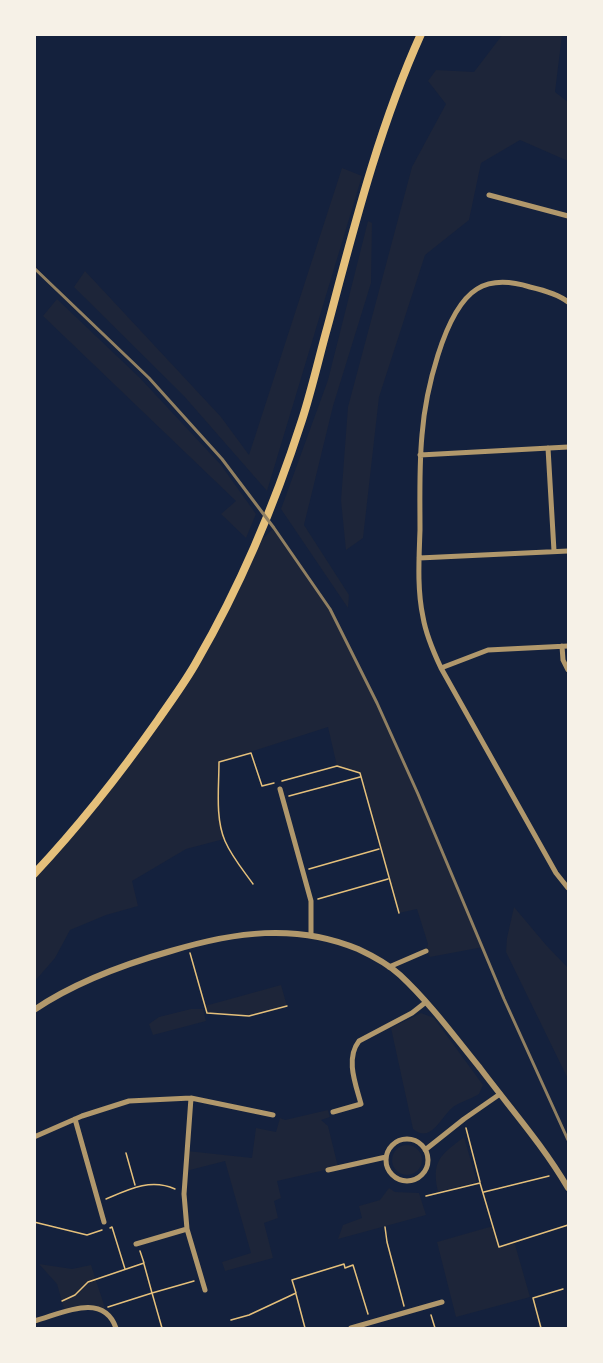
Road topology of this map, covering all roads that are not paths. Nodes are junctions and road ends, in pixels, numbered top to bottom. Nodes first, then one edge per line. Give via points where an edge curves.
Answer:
1 (421, 34) edge
2 (489, 195) dead end
3 (568, 216) edge
4 (568, 302) edge
5 (568, 447) edge
6 (548, 448) junction
7 (420, 455) junction
8 (568, 550) edge
9 (554, 551) junction
10 (419, 558) junction
11 (565, 646) edge
12 (441, 668) junction
13 (568, 670) edge
14 (280, 789) dead end
15 (34, 874) edge
16 (568, 886) edge
17 (311, 935) junction
18 (426, 951) dead end
19 (389, 967) junction
20 (426, 1002) junction
21 (34, 1010) edge
22 (500, 1094) junction
23 (191, 1098) junction
24 (333, 1112) dead end
25 (273, 1115) dead end
26 (75, 1119) junction
27 (34, 1137) edge
28 (425, 1150) junction
29 (386, 1157) junction
30 (328, 1170) dead end
31 (568, 1188) edge
32 (104, 1222) dead end
33 (187, 1229) junction
34 (137, 1244) road end
35 (205, 1290) dead end
36 (442, 1302) dead end
37 (34, 1322) edge
38 (116, 1329) edge
39 (351, 1329) edge

1 - 15 highway via 370,169 303,418 256,545 229,603 169,704 120,775
2 - 3 street
4 - 7 street via 526,285 499,282 478,288 463,301 452,319 432,378
5 - 6 street
6 - 7 street
6 - 9 street
7 - 10 street
8 - 9 street
9 - 10 street
10 - 12 street via 423,616
11 - 12 street via 488,650
11 - 13 street via 563,660
12 - 16 street via 556,873
14 - 17 street via 310,901
17 - 19 street via 342,942
17 - 21 street via 257,932 188,946 85,982
18 - 19 street
19 - 20 street
20 - 22 street
20 - 24 street via 356,1045 352,1064 361,1104
22 - 28 street
22 - 31 street via 550,1156
23 - 25 street
23 - 26 street via 122,1102
23 - 33 street via 184,1194
26 - 27 street
26 - 32 street
28 - 29 street via 415,1141 402,1140 392,1146
28 - 29 street via 426,1168 413,1180 401,1180 391,1174
29 - 30 street
33 - 34 street
33 - 35 street
36 - 39 street
37 - 38 street via 93,1308 106,1311

